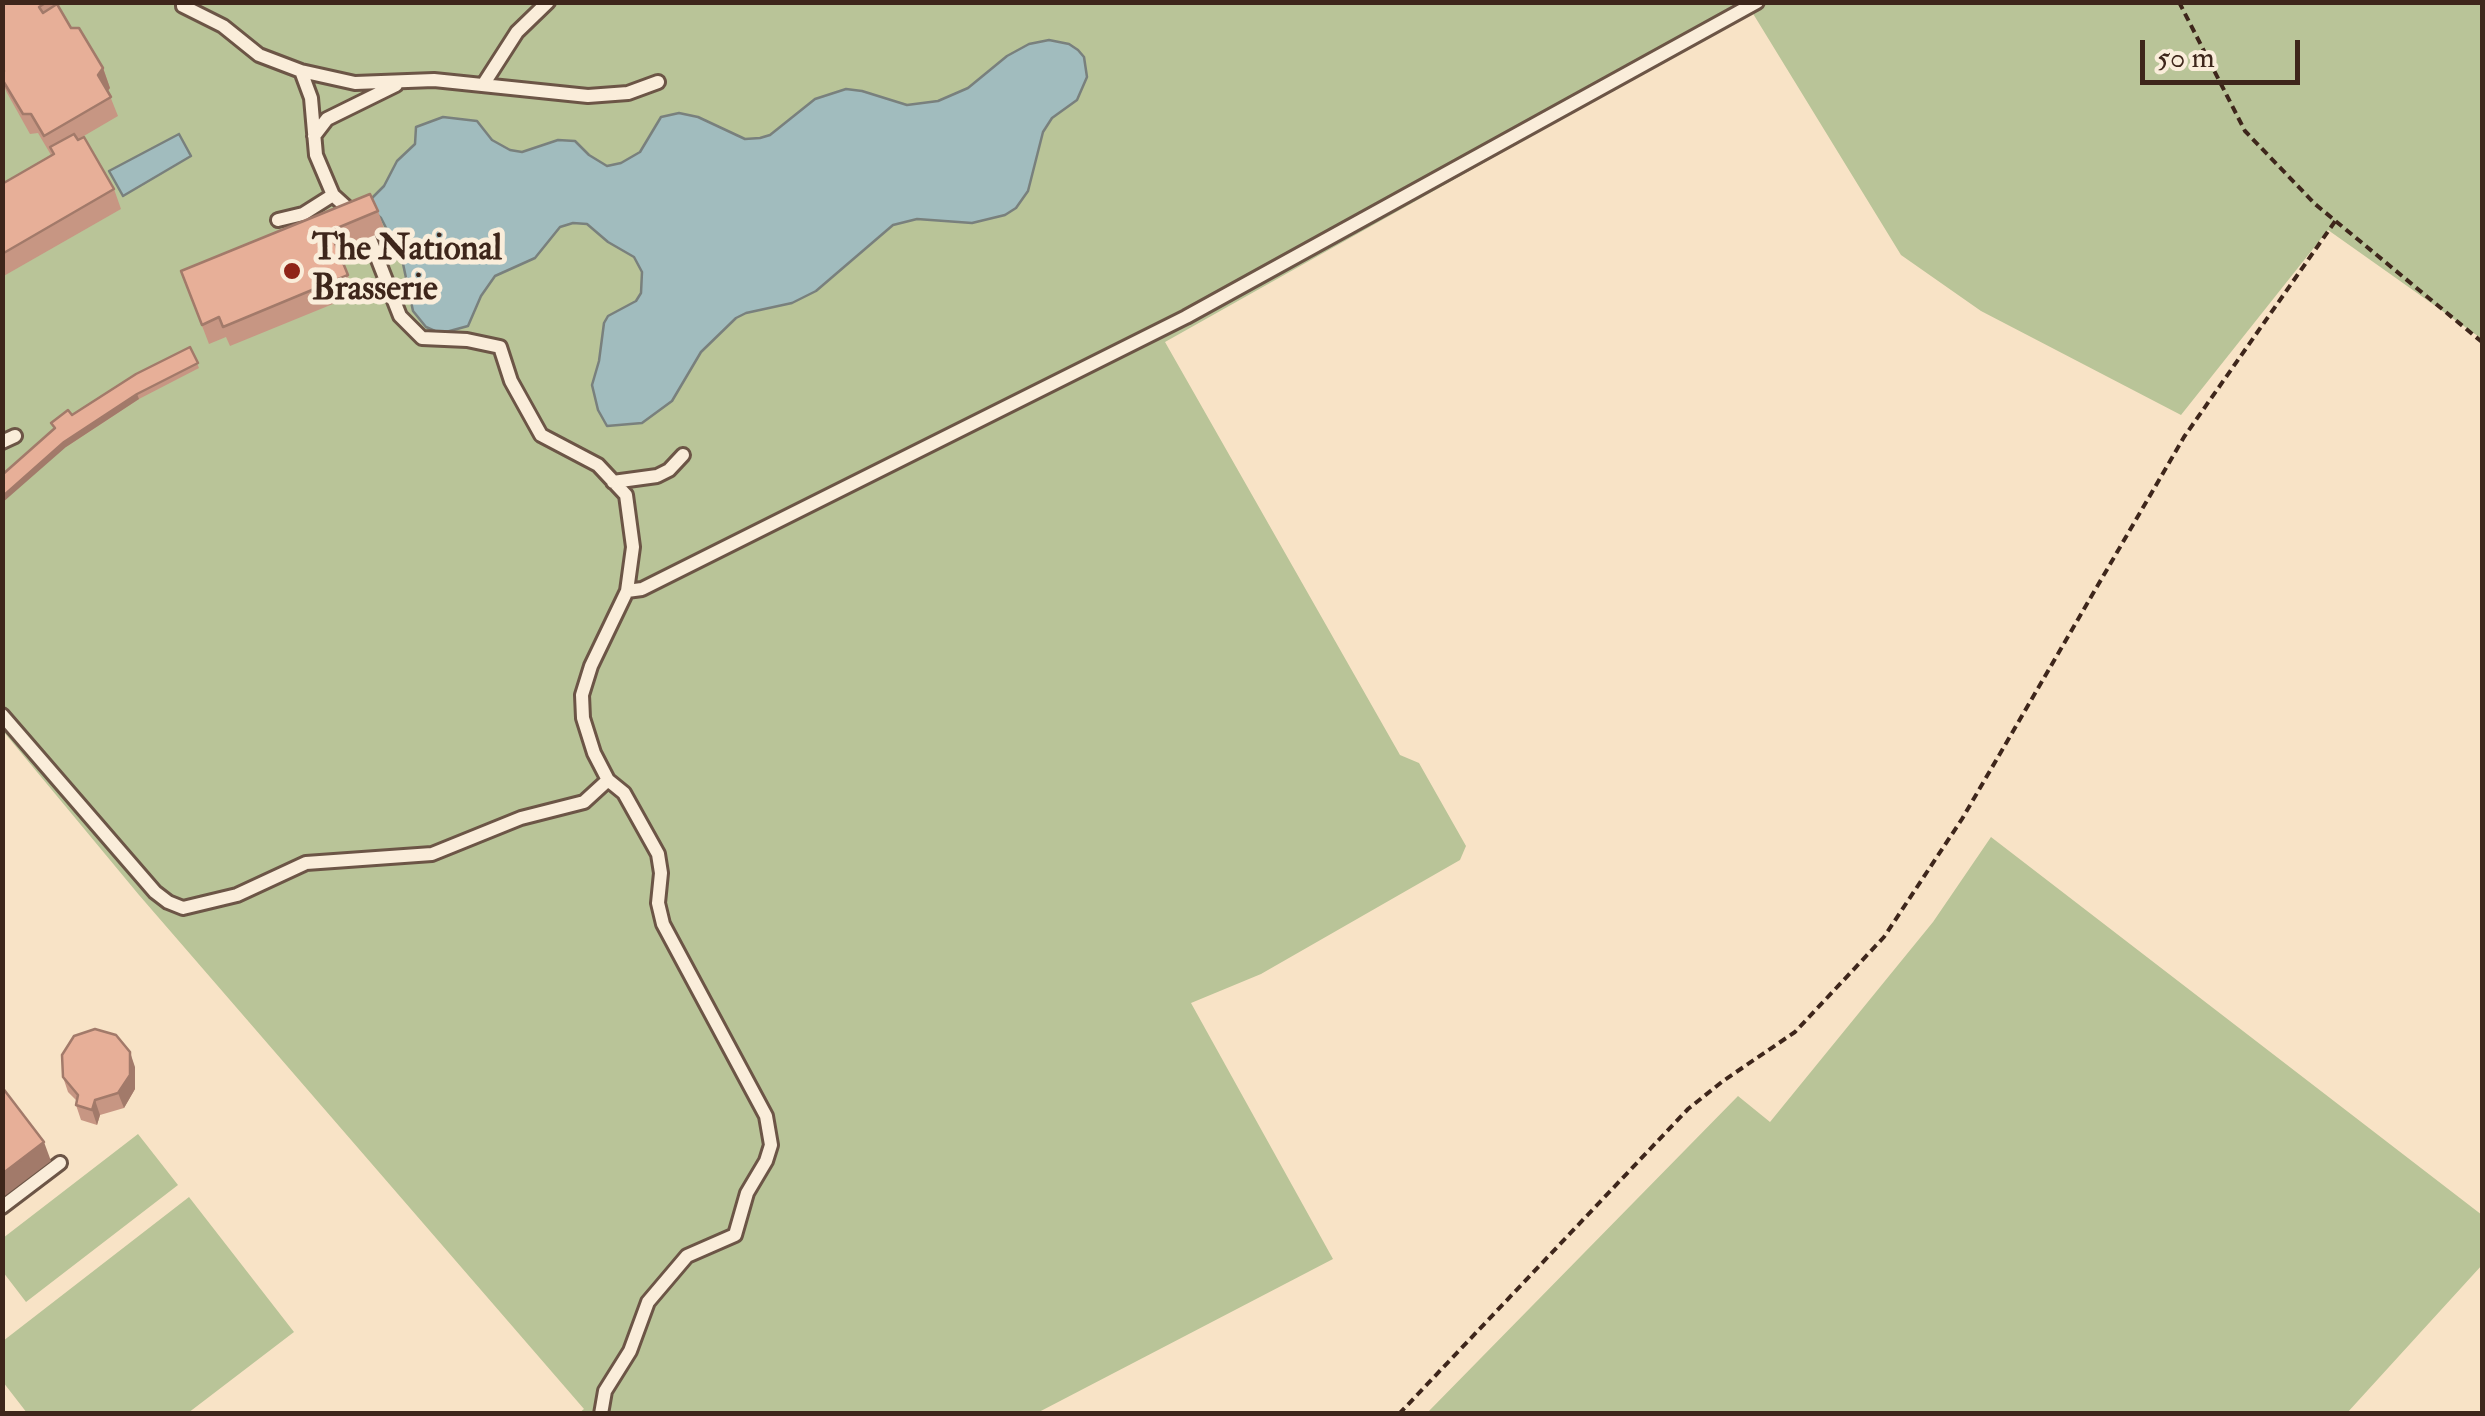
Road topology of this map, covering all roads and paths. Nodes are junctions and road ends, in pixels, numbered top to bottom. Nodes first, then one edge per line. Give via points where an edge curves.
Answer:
1 (183, 2) edge
2 (548, 2) edge
3 (1757, 2) edge
4 (2179, 2) edge
5 (302, 71) junction
6 (658, 82) dead end
7 (398, 84) junction
8 (483, 84) junction
9 (314, 136) junction
10 (333, 195) junction
11 (278, 220) dead end
12 (2336, 220) junction
13 (360, 221) edge
14 (370, 237) edge
15 (2482, 342) edge
16 (683, 455) dead end
17 (613, 482) junction
18 (627, 591) junction
19 (2, 715) edge
20 (608, 780) junction
21 (60, 1163) dead end
22 (2, 1207) edge
23 (601, 1414) edge
24 (1398, 1414) edge

1 - 5 lane via 259,55
2 - 8 lane via 517,32
3 - 18 lane via 1186,318
4 - 12 path via 2245,132
5 - 7 lane
5 - 9 lane
6 - 8 lane via 588,96
7 - 8 lane
7 - 9 lane via 327,120
9 - 10 lane
10 - 11 lane
10 - 13 lane
12 - 15 path
12 - 24 path via 2184,437 1962,819 1884,938 1795,1032 1688,1109
14 - 17 lane via 400,316 422,338 500,347 541,435 598,465
16 - 17 lane via 657,476
17 - 18 lane via 626,495 633,547
18 - 20 lane via 582,695 582,718
19 - 20 lane via 155,892 183,908 238,894 306,863 444,851 521,818 584,802
20 - 23 lane via 624,793 658,854 663,924 766,1116 771,1145 746,1193 735,1235 687,1256 648,1302 630,1352 605,1391
21 - 22 lane

